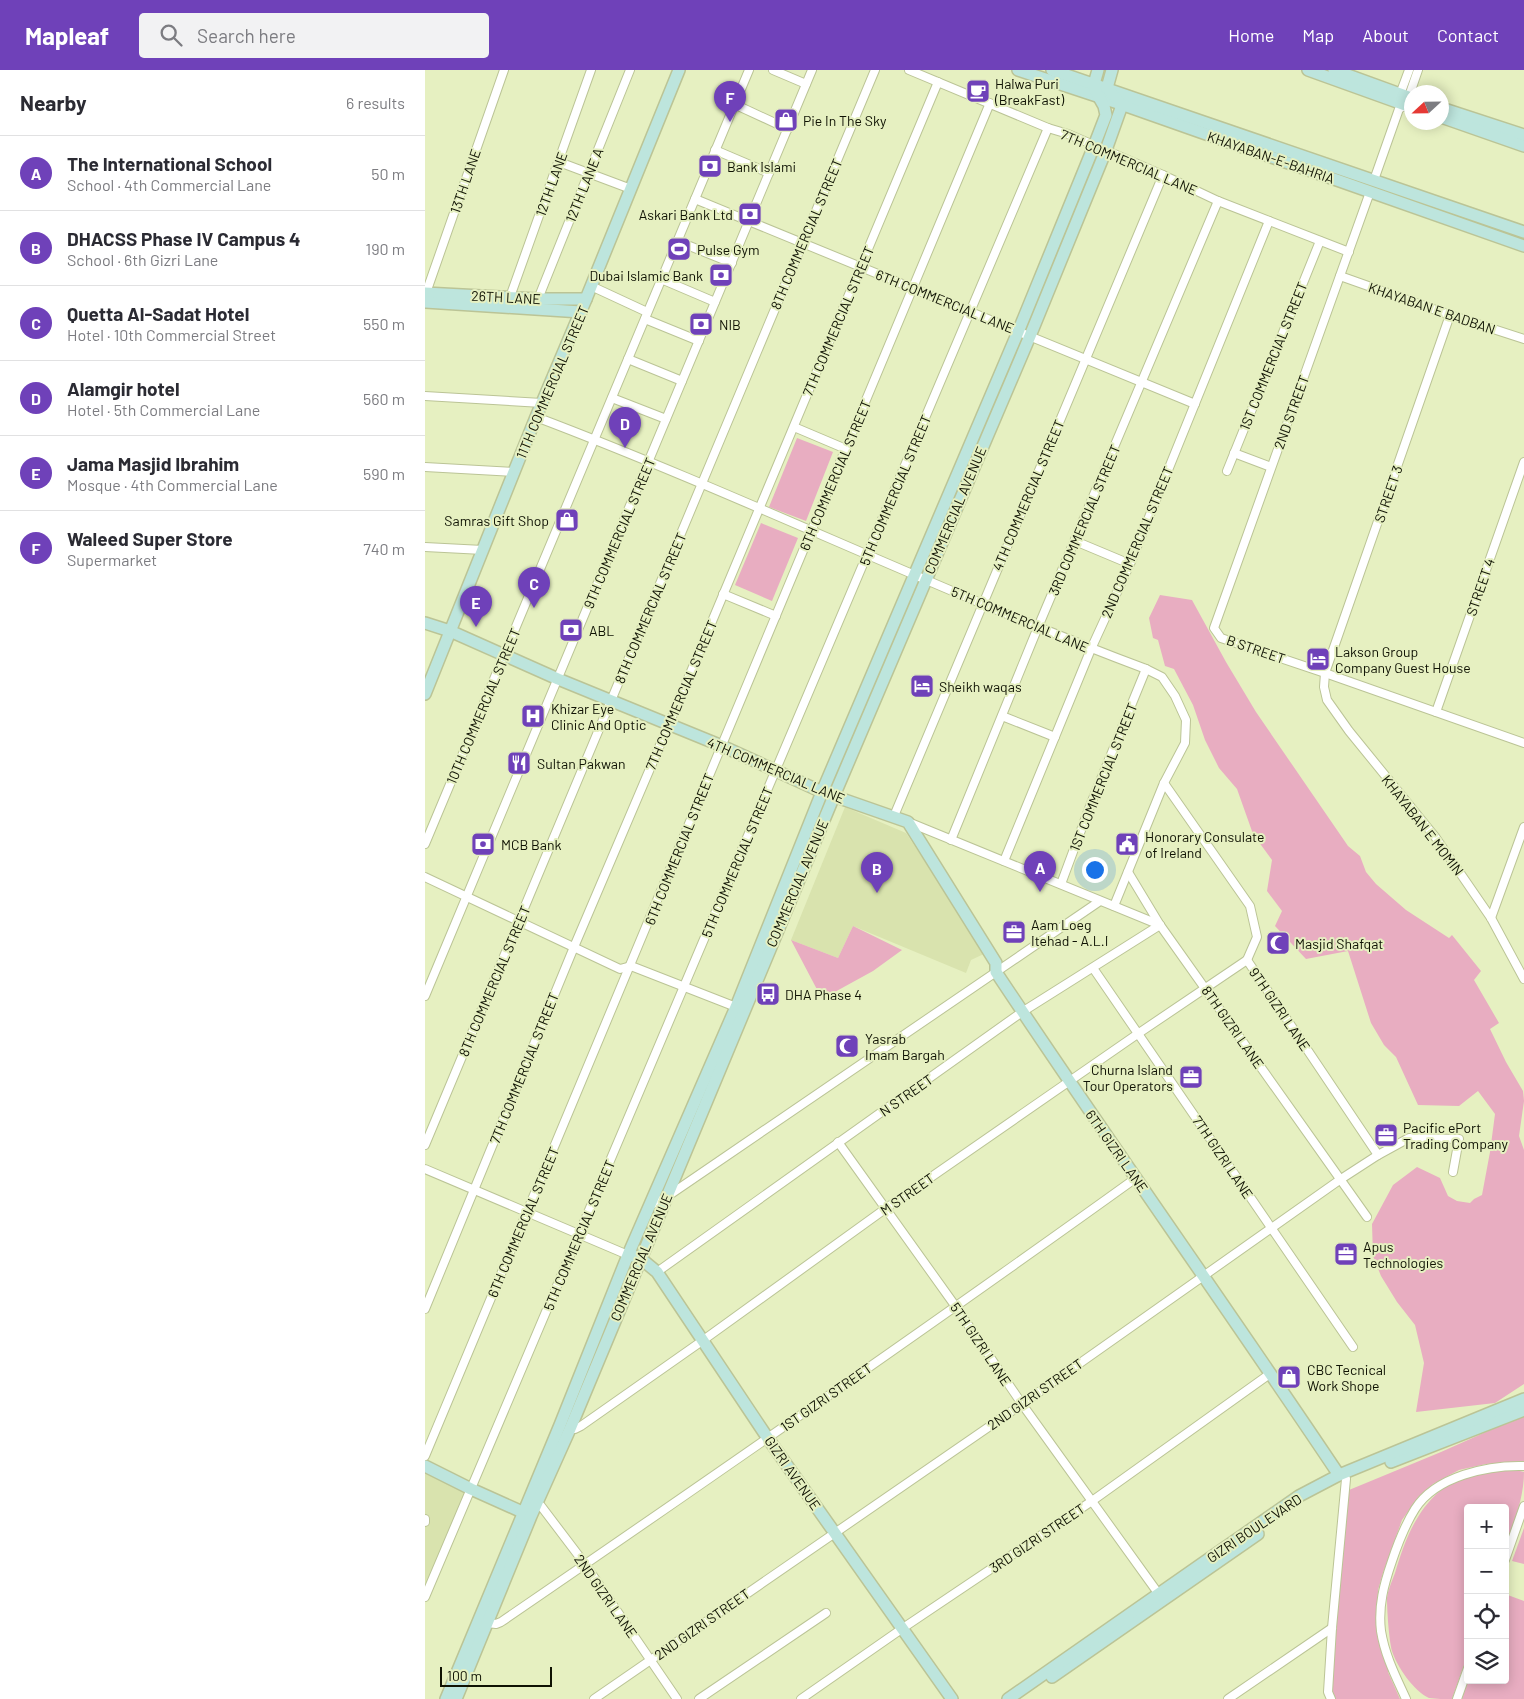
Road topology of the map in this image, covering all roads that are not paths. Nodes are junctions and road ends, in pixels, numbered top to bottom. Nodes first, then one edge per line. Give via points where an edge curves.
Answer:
1 (503, 70) edge
2 (591, 70) edge
3 (630, 70) edge
4 (679, 70) edge
5 (749, 70) edge
6 (773, 70) edge
7 (812, 70) edge
8 (875, 70) edge
9 (909, 70) edge
10 (1018, 70) edge
11 (1052, 70) edge
12 (1097, 70) edge
13 (1112, 70) edge
14 (1308, 70) edge
15 (1334, 70) edge
16 (1409, 70) edge
17 (1418, 70) edge
18 (1322, 72) edge
19 (1076, 78) junction
20 (938, 82) junction
21 (807, 84) junction
22 (1094, 84) junction
23 (1407, 85) edge
24 (1412, 85) edge
25 (1107, 88) junction
26 (1099, 97) junction
27 (991, 102) junction
28 (1404, 102) edge
29 (1404, 102) edge
30 (734, 104) junction
31 (1121, 104) junction
32 (1404, 105) edge
33 (1449, 111) edge
34 (1449, 119) edge
35 (787, 128) junction
36 (1049, 128) junction
37 (1522, 137) edge
38 (1241, 140) junction
39 (1094, 146) junction
40 (715, 150) junction
41 (1105, 150) junction
42 (559, 162) junction
43 (589, 172) junction
44 (769, 173) junction
45 (1163, 175) junction
46 (1374, 180) junction
47 (631, 189) junction
48 (1370, 192) junction
49 (695, 199) junction
50 (1218, 201) junction
51 (749, 221) junction
52 (1269, 221) junction
53 (1524, 232) edge
54 (677, 241) junction
55 (1320, 241) junction
56 (802, 243) junction
57 (1524, 246) edge
58 (1349, 252) junction
59 (731, 263) junction
60 (860, 267) junction
61 (1340, 276) junction
62 (661, 279) junction
63 (591, 286) junction
64 (913, 289) junction
65 (425, 296) edge
66 (510, 297) junction
67 (538, 299) junction
68 (586, 299) junction
69 (715, 302) junction
70 (581, 312) junction
71 (970, 312) junction
72 (1450, 315) junction
73 (646, 316) junction
74 (1024, 334) junction
75 (1524, 339) edge
76 (699, 341) junction
77 (1085, 358) junction
78 (628, 359) junction
79 (682, 381) junction
80 (1141, 382) junction
81 (425, 396) edge
82 (612, 398) junction
83 (542, 403) junction
84 (1195, 404) junction
85 (536, 417) junction
86 (666, 419) junction
87 (794, 427) junction
88 (594, 439) junction
89 (846, 449) junction
90 (1234, 453) junction
91 (649, 461) junction
92 (1524, 462) edge
93 (425, 467) edge
94 (1271, 467) junction
95 (1227, 471) dead end
96 (514, 472) junction
97 (702, 483) junction
98 (759, 509) junction
99 (811, 531) junction
100 (1075, 541) junction
101 (425, 547) edge
102 (483, 550) junction
103 (867, 555) junction
104 (1129, 564) junction
105 (914, 576) junction
106 (926, 580) junction
107 (723, 594) junction
108 (983, 603) junction
109 (776, 616) junction
110 (425, 623) edge
111 (1038, 627) junction
112 (450, 631) junction
113 (1216, 632) joint
114 (1091, 649) junction
115 (504, 656) junction
116 (1146, 669) junction
117 (1325, 673) junction
118 (429, 678) edge
119 (558, 679) junction
120 (425, 694) edge
121 (611, 700) junction
122 (1436, 712) junction
123 (1002, 716) junction
124 (669, 724) junction
125 (1055, 737) junction
126 (1524, 743) edge
127 (722, 746) junction
128 (776, 770) junction
129 (1164, 783) junction
130 (822, 792) junction
131 (834, 796) junction
132 (894, 816) junction
133 (908, 822) junction
134 (1524, 827) edge
135 (951, 840) junction
136 (425, 844) edge
137 (1004, 861) junction
138 (1128, 872) junction
139 (425, 877) edge
140 (1061, 884) junction
141 (466, 897) junction
142 (1100, 900) junction
143 (1114, 906) junction
144 (1491, 918) junction
145 (518, 922) junction
146 (1161, 925) junction
147 (574, 947) junction
148 (1247, 960) junction
149 (631, 966) junction
150 (1093, 968) junction
151 (996, 972) junction
152 (1524, 979) edge
153 (684, 987) junction
154 (1206, 990) junction
155 (425, 996) edge
156 (736, 1007) junction
157 (1022, 1012) junction
158 (1139, 1033) junction
159 (1069, 1082) junction
160 (838, 1142) junction
161 (425, 1145) edge
162 (1378, 1155) junction
163 (425, 1169) edge
164 (1453, 1172) dead end
165 (1136, 1178) junction
166 (1341, 1179) junction
167 (475, 1190) junction
168 (665, 1198) junction
169 (651, 1205) junction
170 (885, 1209) junction
171 (527, 1212) junction
172 (1367, 1216) dead end
173 (1271, 1228) junction
174 (579, 1234) junction
175 (634, 1257) junction
176 (657, 1272) junction
177 (1203, 1276) junction
178 (956, 1307) junction
179 (425, 1309) edge
180 (702, 1342) junction
181 (1353, 1347) dead end
182 (1271, 1373) junction
183 (1524, 1399) edge
184 (1022, 1404) junction
185 (1524, 1410) edge
186 (570, 1429) junction
187 (767, 1437) junction
188 (425, 1456) edge
189 (425, 1466) edge
190 (1524, 1466) edge
191 (1342, 1477) junction
192 (471, 1489) junction
193 (533, 1501) junction
194 (1092, 1501) junction
195 (1524, 1506) edge
196 (527, 1513) junction
197 (835, 1533) junction
198 (1509, 1549) edge
199 (585, 1564) junction
200 (1158, 1593) junction
201 (425, 1597) edge
202 (827, 1613) dead end
203 (487, 1623) junction
204 (903, 1628) junction
205 (1332, 1628) junction
206 (651, 1660) junction
207 (1464, 1679) edge
208 (1405, 1696) edge
209 (446, 1699) edge
210 (456, 1699) edge
211 (594, 1699) edge
212 (677, 1699) edge
213 (699, 1699) edge
214 (801, 1699) edge
215 (952, 1699) edge
216 (1008, 1699) edge
217 (1021, 1699) edge
218 (1228, 1699) edge
219 (1331, 1699) edge
220 (1413, 1699) edge
221 (1457, 1699) edge

1 - 65 street, 13TH LANE
2 - 42 street, 12TH LANE
3 - 43 street, 12TH LANE A
4 - 47 main road, 11TH COMMERCIAL STREET
5 - 30 street, 10TH COMMERCIAL STREET
6 - 21 street
7 - 21 street, 9TH COMMERCIAL STREET
8 - 56 street, 8TH COMMERCIAL STREET
9 - 20 street, 7TH COMMERCIAL LANE
10 - 26 main road, KHAYABAN-E-BAHRIA
11 - 19 main road, KHAYABAN-E-BAHRIA
12 - 19 main road
12 - 22 main road
13 - 25 main road
14 - 18 main road
15 - 29 main road
16 - 23 street
17 - 24 street
18 - 28 main road
19 - 22 main road, KHAYABAN-E-BAHRIA
20 - 27 street, 7TH COMMERCIAL LANE
20 - 60 street, 7TH COMMERCIAL STREET
21 - 35 street, 9TH COMMERCIAL STREET
22 - 25 main road, KHAYABAN-E-BAHRIA
22 - 26 main road, COMMERCIAL AVENUE
25 - 31 main road
25 - 38 main road, KHAYABAN-E-BAHRIA
26 - 31 main road, KHAYABAN-E-BAHRIA
26 - 39 main road, COMMERCIAL AVENUE via 1106,115
27 - 36 street, 7TH COMMERCIAL LANE
27 - 64 street, 6TH COMMERCIAL STREET
30 - 35 street
30 - 40 street, 10TH COMMERCIAL STREET
31 - 38 main road, KHAYABAN-E-BAHRIA
31 - 41 main road, COMMERCIAL AVENUE
32 - 46 street
33 - 37 main road
34 - 37 main road
35 - 44 street, 9TH COMMERCIAL STREET
36 - 39 street, 7TH COMMERCIAL LANE
36 - 71 street, 5TH COMMERCIAL STREET
38 - 46 main road, KHAYABAN-E-BAHRIA
38 - 48 main road, KHAYABAN-E-BAHRIA
39 - 41 street, 7TH COMMERCIAL LANE
39 - 74 main road, COMMERCIAL AVENUE
40 - 44 street
40 - 49 street, 10TH COMMERCIAL STREET
41 - 45 street, 7TH COMMERCIAL LANE
41 - 74 main road, COMMERCIAL AVENUE
42 - 43 street
42 - 66 street, 12TH LANE
43 - 47 street
43 - 67 street, 12TH LANE A
44 - 51 street, 9TH COMMERCIAL STREET
45 - 50 street, 7TH COMMERCIAL LANE
45 - 77 street, 4TH COMMERCIAL STREET
46 - 53 main road, KHAYABAN-E-BAHRIA
47 - 63 main road, 11TH COMMERCIAL STREET
48 - 57 main road, KHAYABAN-E-BAHRIA
48 - 58 street, 2ND STREET
49 - 51 street, 6TH COMMERCIAL LANE
49 - 54 street, 10TH COMMERCIAL STREET
50 - 52 street, 7TH COMMERCIAL LANE
50 - 80 street, 3RD COMMERCIAL STREET
51 - 56 street, 6TH COMMERCIAL LANE
51 - 59 street, 9TH COMMERCIAL STREET
52 - 55 street, 7TH COMMERCIAL LANE
52 - 84 street, 2ND COMMERCIAL STREET
54 - 59 street
54 - 62 street, 10TH COMMERCIAL STREET
55 - 58 street, 7TH COMMERCIAL LANE
55 - 90 street, 1ST COMMERCIAL STREET
56 - 60 street, 6TH COMMERCIAL LANE
56 - 97 street, 8TH COMMERCIAL STREET
58 - 61 street, 2ND STREET
59 - 69 street, 9TH COMMERCIAL STREET
60 - 64 street, 6TH COMMERCIAL LANE
60 - 87 street, 7TH COMMERCIAL STREET
61 - 72 street, KHAYABAN E BADBAN
61 - 94 street, 2ND STREET
62 - 69 street
62 - 73 street, 10TH COMMERCIAL STREET
63 - 68 main road, 11TH COMMERCIAL STREET
63 - 73 street
64 - 71 street, 6TH COMMERCIAL LANE
64 - 89 street, 6TH COMMERCIAL STREET
65 - 66 main road, 26TH LANE
65 - 70 main road
66 - 67 main road, 26TH LANE
67 - 68 main road, 26TH LANE
68 - 70 main road, 11TH COMMERCIAL STREET
69 - 76 street, 9TH COMMERCIAL STREET
70 - 83 main road, 11TH COMMERCIAL STREET
71 - 74 street, 6TH COMMERCIAL LANE
71 - 103 street, 5TH COMMERCIAL STREET
72 - 75 street, KHAYABAN E BADBAN
72 - 117 street, STREET 3
73 - 76 street
73 - 78 street, 10TH COMMERCIAL STREET
74 - 77 street, 6TH COMMERCIAL LANE
74 - 105 main road, COMMERCIAL AVENUE
74 - 106 main road, COMMERCIAL AVENUE
76 - 79 street, 9TH COMMERCIAL STREET
77 - 80 street, 6TH COMMERCIAL LANE
77 - 108 street, 4TH COMMERCIAL STREET
78 - 79 street
78 - 82 street, 10TH COMMERCIAL STREET
79 - 86 street, 9TH COMMERCIAL STREET
80 - 84 street, 6TH COMMERCIAL LANE
80 - 100 street, 3RD COMMERCIAL STREET
81 - 83 street
82 - 86 street
82 - 88 street, 10TH COMMERCIAL STREET
83 - 85 main road, 11TH COMMERCIAL STREET
84 - 104 street, 2ND COMMERCIAL STREET
85 - 88 street, 5TH COMMERCIAL LANE
85 - 96 main road, 11TH COMMERCIAL STREET
86 - 91 street, 9TH COMMERCIAL STREET
87 - 89 street
87 - 98 street, 7TH COMMERCIAL STREET
88 - 91 street, 5TH COMMERCIAL LANE
88 - 115 street, 10TH COMMERCIAL STREET
89 - 99 street, 6TH COMMERCIAL STREET
90 - 94 street
90 - 95 street, 1ST COMMERCIAL STREET
91 - 97 street, 5TH COMMERCIAL LANE
91 - 119 street, 9TH COMMERCIAL STREET
92 - 122 street, STREET 4
93 - 96 street
94 - 113 street, 2ND STREET via 1215,622
96 - 102 main road, 11TH COMMERCIAL STREET
97 - 98 street, 5TH COMMERCIAL LANE
97 - 121 street, 8TH COMMERCIAL STREET
98 - 99 street, 5TH COMMERCIAL LANE
98 - 107 street, 7TH COMMERCIAL STREET
99 - 103 street, 5TH COMMERCIAL LANE
99 - 109 street, 6TH COMMERCIAL STREET
100 - 104 street
100 - 111 street, 3RD COMMERCIAL STREET
101 - 102 street
102 - 112 main road, 11TH COMMERCIAL STREET
103 - 105 street, 5TH COMMERCIAL LANE
103 - 128 street, 5TH COMMERCIAL STREET
104 - 114 street, 2ND COMMERCIAL STREET
105 - 106 street, 5TH COMMERCIAL LANE
105 - 130 main road, COMMERCIAL AVENUE
106 - 108 street, 5TH COMMERCIAL LANE
106 - 131 main road, COMMERCIAL AVENUE
107 - 109 street
107 - 124 street, 7TH COMMERCIAL STREET
108 - 111 street, 5TH COMMERCIAL LANE
108 - 132 street, 4TH COMMERCIAL STREET
109 - 127 street, 6TH COMMERCIAL STREET
110 - 112 main road, 4TH COMMERCIAL LANE
111 - 114 street, 5TH COMMERCIAL LANE
111 - 123 street, 3RD COMMERCIAL STREET
112 - 115 main road, 4TH COMMERCIAL LANE
112 - 118 main road, 11TH COMMERCIAL STREET
113 - 117 street, B STREET via 1221,638
114 - 116 street, 5TH COMMERCIAL LANE
114 - 125 street, 2ND COMMERCIAL STREET
115 - 119 main road, 4TH COMMERCIAL LANE
115 - 136 street, 10TH COMMERCIAL STREET
116 - 129 street, 5TH COMMERCIAL LANE via 1162,677 1186,720 1185,743
116 - 140 street, 1ST COMMERCIAL STREET
117 - 122 street, B STREET
117 - 144 street, KHAYABAN E MOMIN via 1327,700 1436,838
118 - 120 main road, 11TH COMMERCIAL STREET
119 - 121 main road, 4TH COMMERCIAL LANE
119 - 141 street, 9TH COMMERCIAL STREET
121 - 124 main road, 4TH COMMERCIAL LANE
121 - 145 street, 8TH COMMERCIAL STREET
122 - 126 street
123 - 125 street
123 - 135 street, 3RD COMMERCIAL STREET
124 - 127 main road, 4TH COMMERCIAL LANE
124 - 147 street, 7TH COMMERCIAL STREET
125 - 137 street, 2ND COMMERCIAL STREET
127 - 128 main road, 4TH COMMERCIAL LANE
127 - 149 street, 6TH COMMERCIAL STREET
128 - 130 main road, 4TH COMMERCIAL LANE
128 - 153 street, 5TH COMMERCIAL STREET
129 - 138 street, 5TH COMMERCIAL LANE
129 - 148 street, 9TH GIZRI LANE via 1250,906 1257,937
130 - 131 main road, 4TH COMMERCIAL LANE
130 - 156 main road, COMMERCIAL AVENUE
131 - 132 main road, 4TH COMMERCIAL LANE
131 - 168 main road, COMMERCIAL AVENUE
132 - 133 main road, 4TH COMMERCIAL LANE
133 - 135 street, 4TH COMMERCIAL LANE
133 - 151 main road, 6TH GIZRI LANE via 996,963
134 - 144 street
135 - 137 street, 4TH COMMERCIAL LANE
137 - 140 street, 4TH COMMERCIAL LANE
138 - 143 street, 5TH COMMERCIAL LANE
138 - 146 street, 8TH GIZRI LANE
139 - 141 street
140 - 142 street, 4TH COMMERCIAL LANE
141 - 145 street
141 - 155 street, 9TH COMMERCIAL STREET
142 - 143 street, 4TH COMMERCIAL LANE
142 - 151 street
143 - 146 street, 4TH COMMERCIAL LANE
144 - 152 street, KHAYABAN E MOMIN
145 - 147 street
145 - 161 street, 8TH COMMERCIAL STREET
146 - 150 street, N STREET
146 - 154 street, 8TH GIZRI LANE
147 - 149 street via 620,969
147 - 167 street, 7TH COMMERCIAL STREET
148 - 154 street, M STREET
148 - 162 street, 9TH GIZRI LANE
149 - 153 street
149 - 171 street, 6TH COMMERCIAL STREET
150 - 157 street, N STREET
150 - 158 street, 7TH GIZRI LANE
151 - 157 main road, 6TH GIZRI LANE
151 - 168 street
153 - 156 street
153 - 174 street, 5TH COMMERCIAL STREET
154 - 158 street, M STREET
154 - 166 street, 8TH GIZRI LANE
156 - 169 main road, COMMERCIAL AVENUE
157 - 159 main road, 6TH GIZRI LANE
157 - 160 street, N STREET
158 - 159 street, M STREET
158 - 173 street, 7TH GIZRI LANE
159 - 165 main road, 6TH GIZRI LANE
159 - 170 street, M STREET
160 - 170 street, 5TH GIZRI LANE
160 - 176 street, N STREET
162 - 164 street, 2ND GIZRI STREET via 1409,1138 1459,1139
162 - 166 street, 2ND GIZRI STREET
163 - 167 street
165 - 177 main road, 6TH GIZRI LANE
165 - 178 street, 1ST GIZRI STREET
166 - 172 street, 8TH GIZRI LANE
166 - 173 street, 2ND GIZRI STREET
167 - 171 street
167 - 179 street, 7TH COMMERCIAL STREET
168 - 169 street
168 - 175 main road, COMMERCIAL AVENUE
169 - 175 main road, COMMERCIAL AVENUE
170 - 178 street, 5TH GIZRI LANE
170 - 180 street, M STREET
171 - 174 street
171 - 188 street, 6TH COMMERCIAL STREET
173 - 177 street, 2ND GIZRI STREET
173 - 181 street, 7TH GIZRI LANE
174 - 175 street
174 - 192 street, 5TH COMMERCIAL STREET
175 - 176 main road, GIZRI AVENUE
175 - 186 main road, COMMERCIAL AVENUE
175 - 193 main road, COMMERCIAL AVENUE
176 - 180 main road, GIZRI AVENUE
177 - 182 main road, 6TH GIZRI LANE
177 - 184 street, 2ND GIZRI STREET
178 - 184 street, 5TH GIZRI LANE
178 - 187 street, 1ST GIZRI STREET
180 - 186 street, M STREET via 581,1426
180 - 187 main road, GIZRI AVENUE
182 - 191 main road, 6TH GIZRI LANE
182 - 194 street, 3RD GIZRI STREET
183 - 191 main road, GIZRI BOULEVARD
184 - 194 street, 5TH GIZRI LANE
184 - 197 street, 2ND GIZRI STREET
185 - 191 main road, GIZRI BOULEVARD
186 - 193 main road, COMMERCIAL AVENUE
187 - 197 main road, GIZRI AVENUE
187 - 199 street, 1ST GIZRI STREET
189 - 192 main road
190 - 208 street via 1488,1468 1457,1477 1425,1496 1415,1509 1400,1539 1380,1602 1381,1632 1389,1664
191 - 200 main road, GIZRI BOULEVARD via 1299,1496
191 - 205 street
191 - 217 main road, GIZRI BOULEVARD
192 - 196 main road
192 - 201 street, 5TH COMMERCIAL STREET
193 - 196 main road, COMMERCIAL AVENUE
193 - 199 street, 2ND GIZRI LANE via 541,1506
194 - 200 street, 5TH GIZRI LANE
194 - 204 street, 3RD GIZRI STREET
195 - 198 street
196 - 203 main road, COMMERCIAL AVENUE
196 - 209 main road, COMMERCIAL AVENUE
197 - 204 main road, GIZRI AVENUE
197 - 206 street, 2ND GIZRI STREET
199 - 203 street, 1ST GIZRI STREET via 501,1622
199 - 206 street, 2ND GIZRI LANE
200 - 216 main road, GIZRI BOULEVARD
202 - 213 street
203 - 210 main road, COMMERCIAL AVENUE
204 - 214 street, 3RD GIZRI STREET
204 - 215 main road, GIZRI AVENUE
205 - 218 street
205 - 219 street via 1328,1692
206 - 211 street, 2ND GIZRI STREET
206 - 212 street, 2ND GIZRI LANE
207 - 221 street
208 - 220 street

